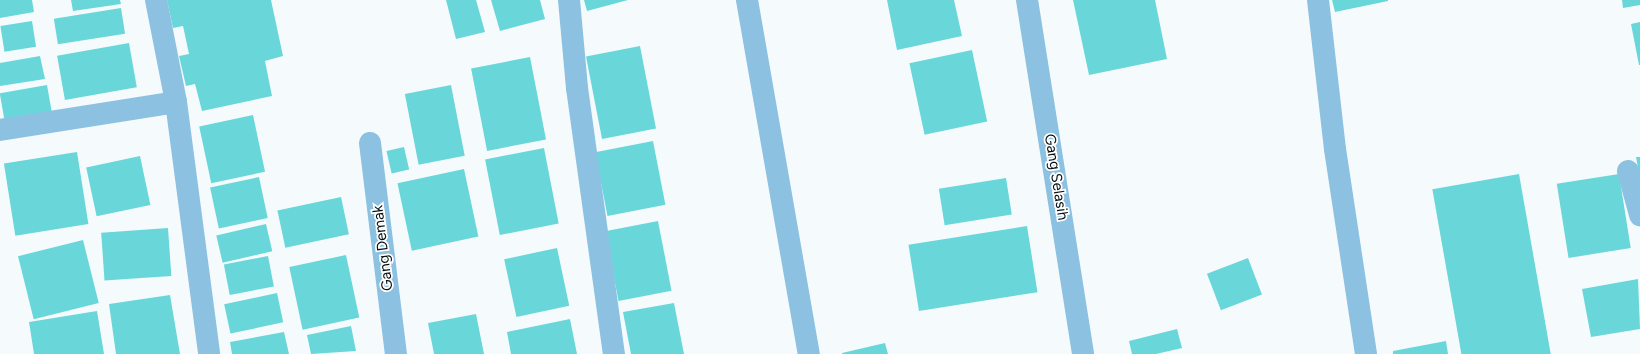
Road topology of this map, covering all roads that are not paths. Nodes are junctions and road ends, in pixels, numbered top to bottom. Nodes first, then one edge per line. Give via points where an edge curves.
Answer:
1 (156, 0) edge
2 (569, 0) edge
3 (747, 0) edge
4 (1028, 0) edge
5 (1318, 0) edge
6 (176, 102) junction
7 (0, 130) edge
8 (370, 143) dead end
9 (1628, 171) dead end
10 (1640, 215) edge
11 (209, 354) edge
12 (396, 354) edge
13 (614, 354) edge
14 (809, 354) edge
15 (1083, 354) edge
16 (1366, 354) edge

1 - 6 street
2 - 13 street via 577,88
3 - 14 street
4 - 15 street, Gang Selasih
5 - 16 street via 1335,150
6 - 7 street
6 - 11 street
8 - 12 street, Gang Demak
9 - 10 street

